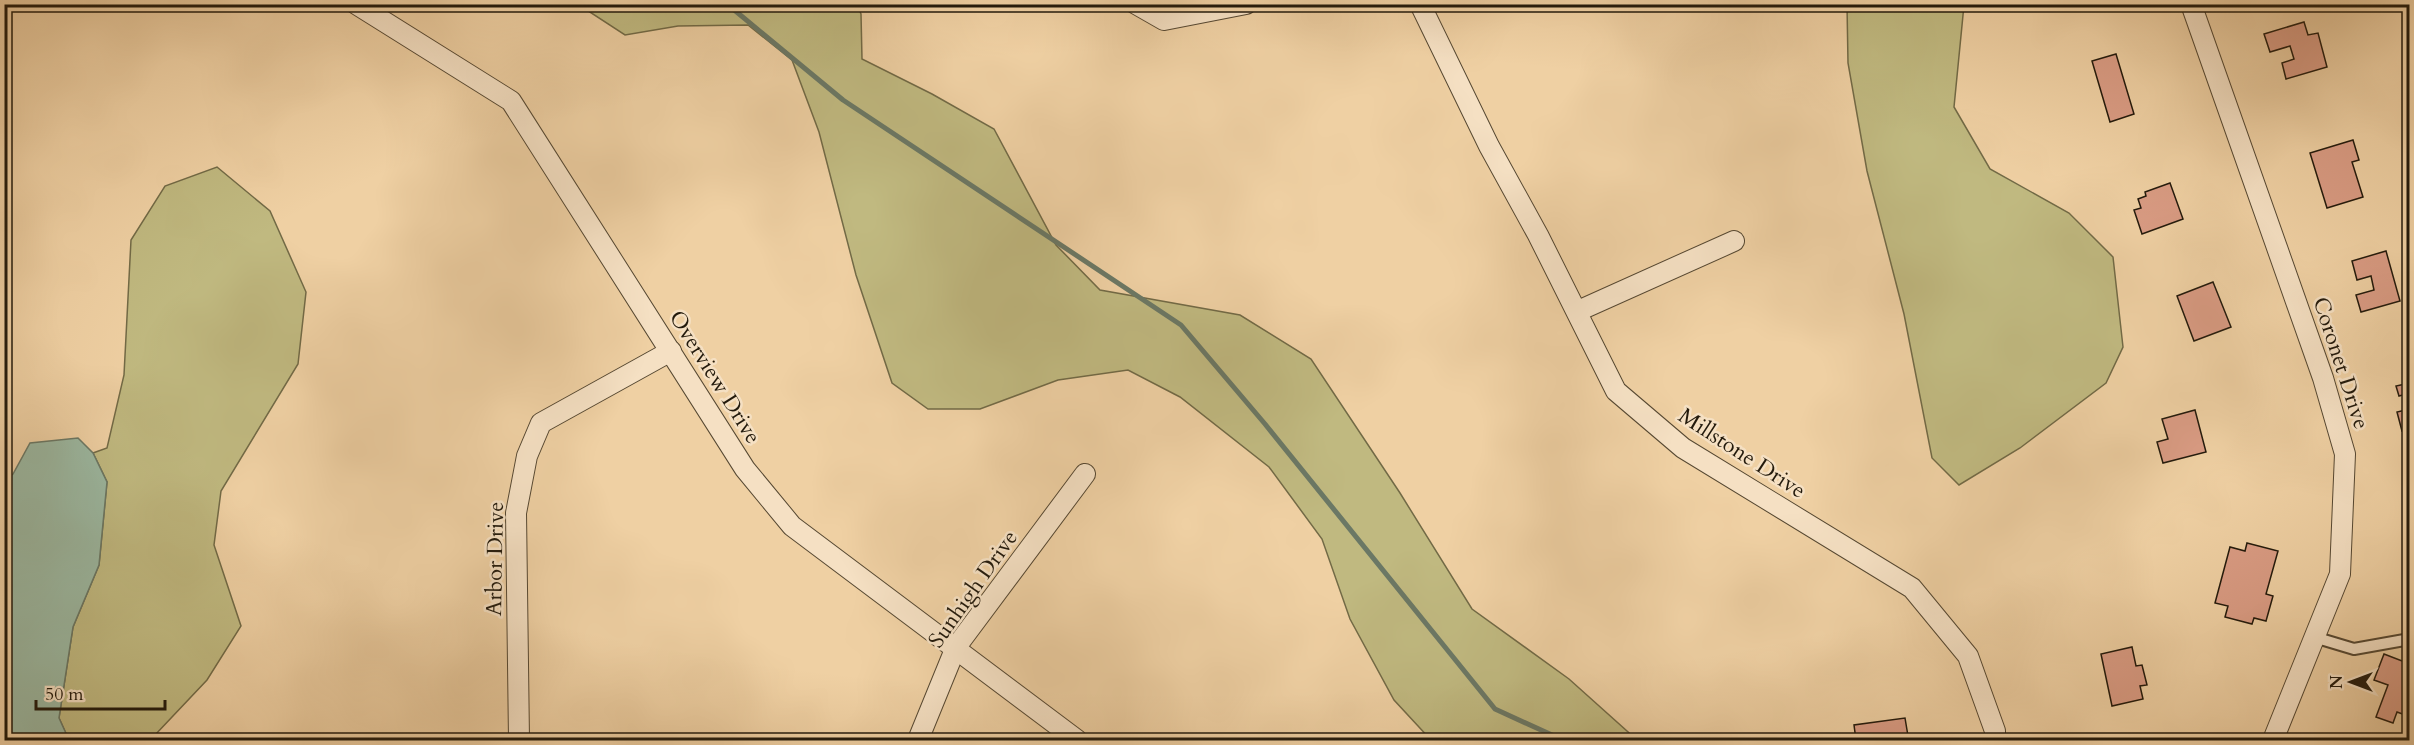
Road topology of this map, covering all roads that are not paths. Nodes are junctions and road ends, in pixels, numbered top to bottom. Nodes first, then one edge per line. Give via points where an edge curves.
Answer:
1 (356, 4) edge
2 (1136, 4) edge
3 (1246, 4) edge
4 (1420, 4) edge
5 (2191, 4) edge
6 (1734, 242) dead end
7 (1578, 311) junction
8 (671, 351) junction
9 (1085, 474) dead end
10 (2314, 637) junction
11 (2409, 639) edge
12 (956, 647) junction
13 (519, 741) edge
14 (918, 741) edge
15 (1077, 741) edge
16 (1995, 741) edge
17 (2273, 741) edge

1 - 8 street, Overview Drive via 511,101
2 - 3 street via 1164,20
4 - 7 street, Millstone Drive via 1489,146
5 - 10 street, Coronet Drive via 2323,378 2345,454 2340,574
6 - 7 street
7 - 16 street, Millstone Drive via 1616,391 1683,448 1912,588 1968,656 1995,730
8 - 12 street, Overview Drive via 745,469 792,526
8 - 13 street, Arbor Drive via 541,423 527,456 516,513
9 - 12 street, Sunhigh Drive
10 - 11 lane via 2354,649
10 - 17 street, Coronet Drive
12 - 14 street, Sunhigh Drive
12 - 15 street, Overview Drive

